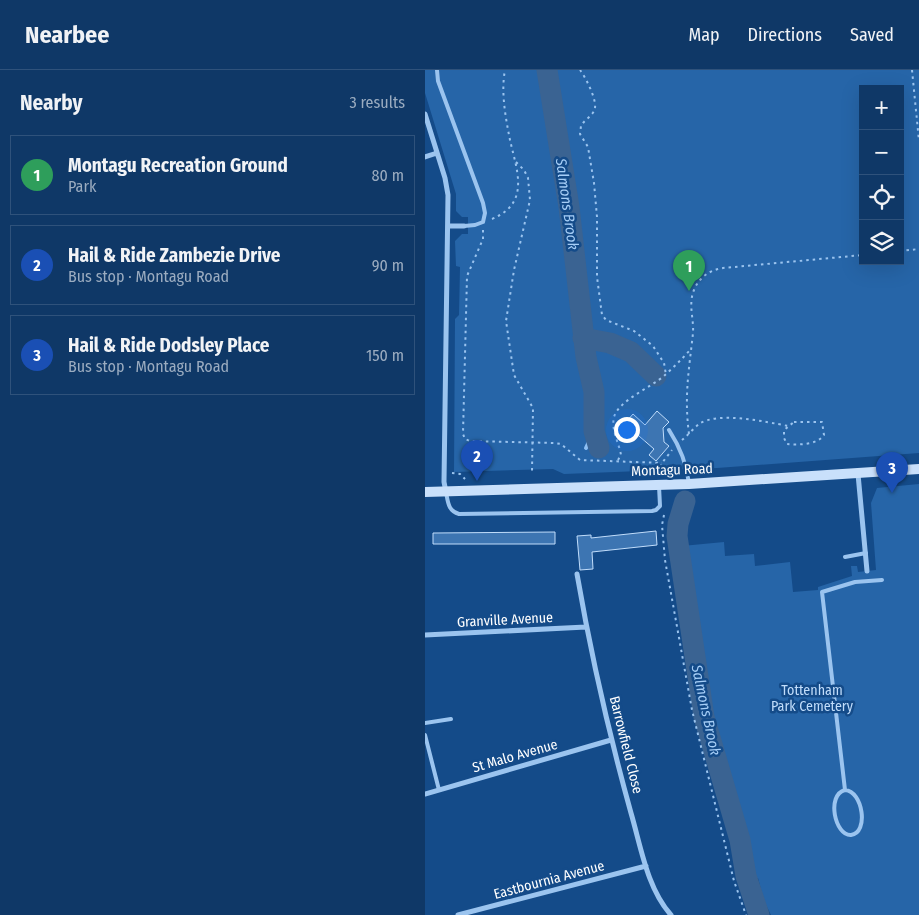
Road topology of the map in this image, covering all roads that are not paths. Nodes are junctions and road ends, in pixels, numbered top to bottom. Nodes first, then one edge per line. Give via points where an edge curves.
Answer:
1 (437, 70) edge
2 (425, 114) edge
3 (437, 153) junction
4 (425, 156) edge
5 (448, 226) junction
6 (464, 226) joint
7 (669, 430) dead end
8 (919, 469) edge
9 (858, 474) junction
10 (689, 484) junction
11 (659, 485) junction
12 (425, 492) edge
13 (446, 492) junction
14 (866, 553) junction
15 (845, 556) dead end
16 (867, 571) joint
17 (577, 574) dead end
18 (883, 580) dead end
19 (868, 581) junction
20 (586, 627) junction
21 (425, 636) edge
22 (451, 719) dead end
23 (425, 723) edge
24 (425, 734) edge
25 (611, 740) junction
26 (439, 790) junction
27 (845, 790) junction
28 (425, 794) edge
29 (646, 866) junction
30 (458, 915) edge
31 (671, 915) edge

1 - 6 lane via 483,203 483,222
2 - 3 street
3 - 4 street
3 - 5 street via 447,187
5 - 6 street
5 - 13 street
7 - 10 lane via 688,470
8 - 9 main road, Montagu Road
9 - 10 main road, Montagu Road
9 - 14 street
10 - 11 main road, Montagu Road
11 - 13 main road, Montagu Road
11 - 13 lane via 660,506 652,511 459,514 450,508
12 - 13 main road, Montagu Road
14 - 15 lane
14 - 16 street
16 - 19 lane
17 - 20 street, Barrowfield Close
18 - 19 lane
19 - 27 lane via 822,592
20 - 21 street, Granville Avenue
20 - 25 street, Barrowfield Close
22 - 23 lane
24 - 26 lane
25 - 26 street, St Malo Avenue
25 - 29 street, Barrowfield Close
26 - 28 street, St Malo Avenue
27 - 27 lane via 857,796 861,811 861,825 851,835 838,828 835,814 834,799
29 - 30 street, Eastbournia Avenue
29 - 31 street, Barrowfield Close via 660,902

